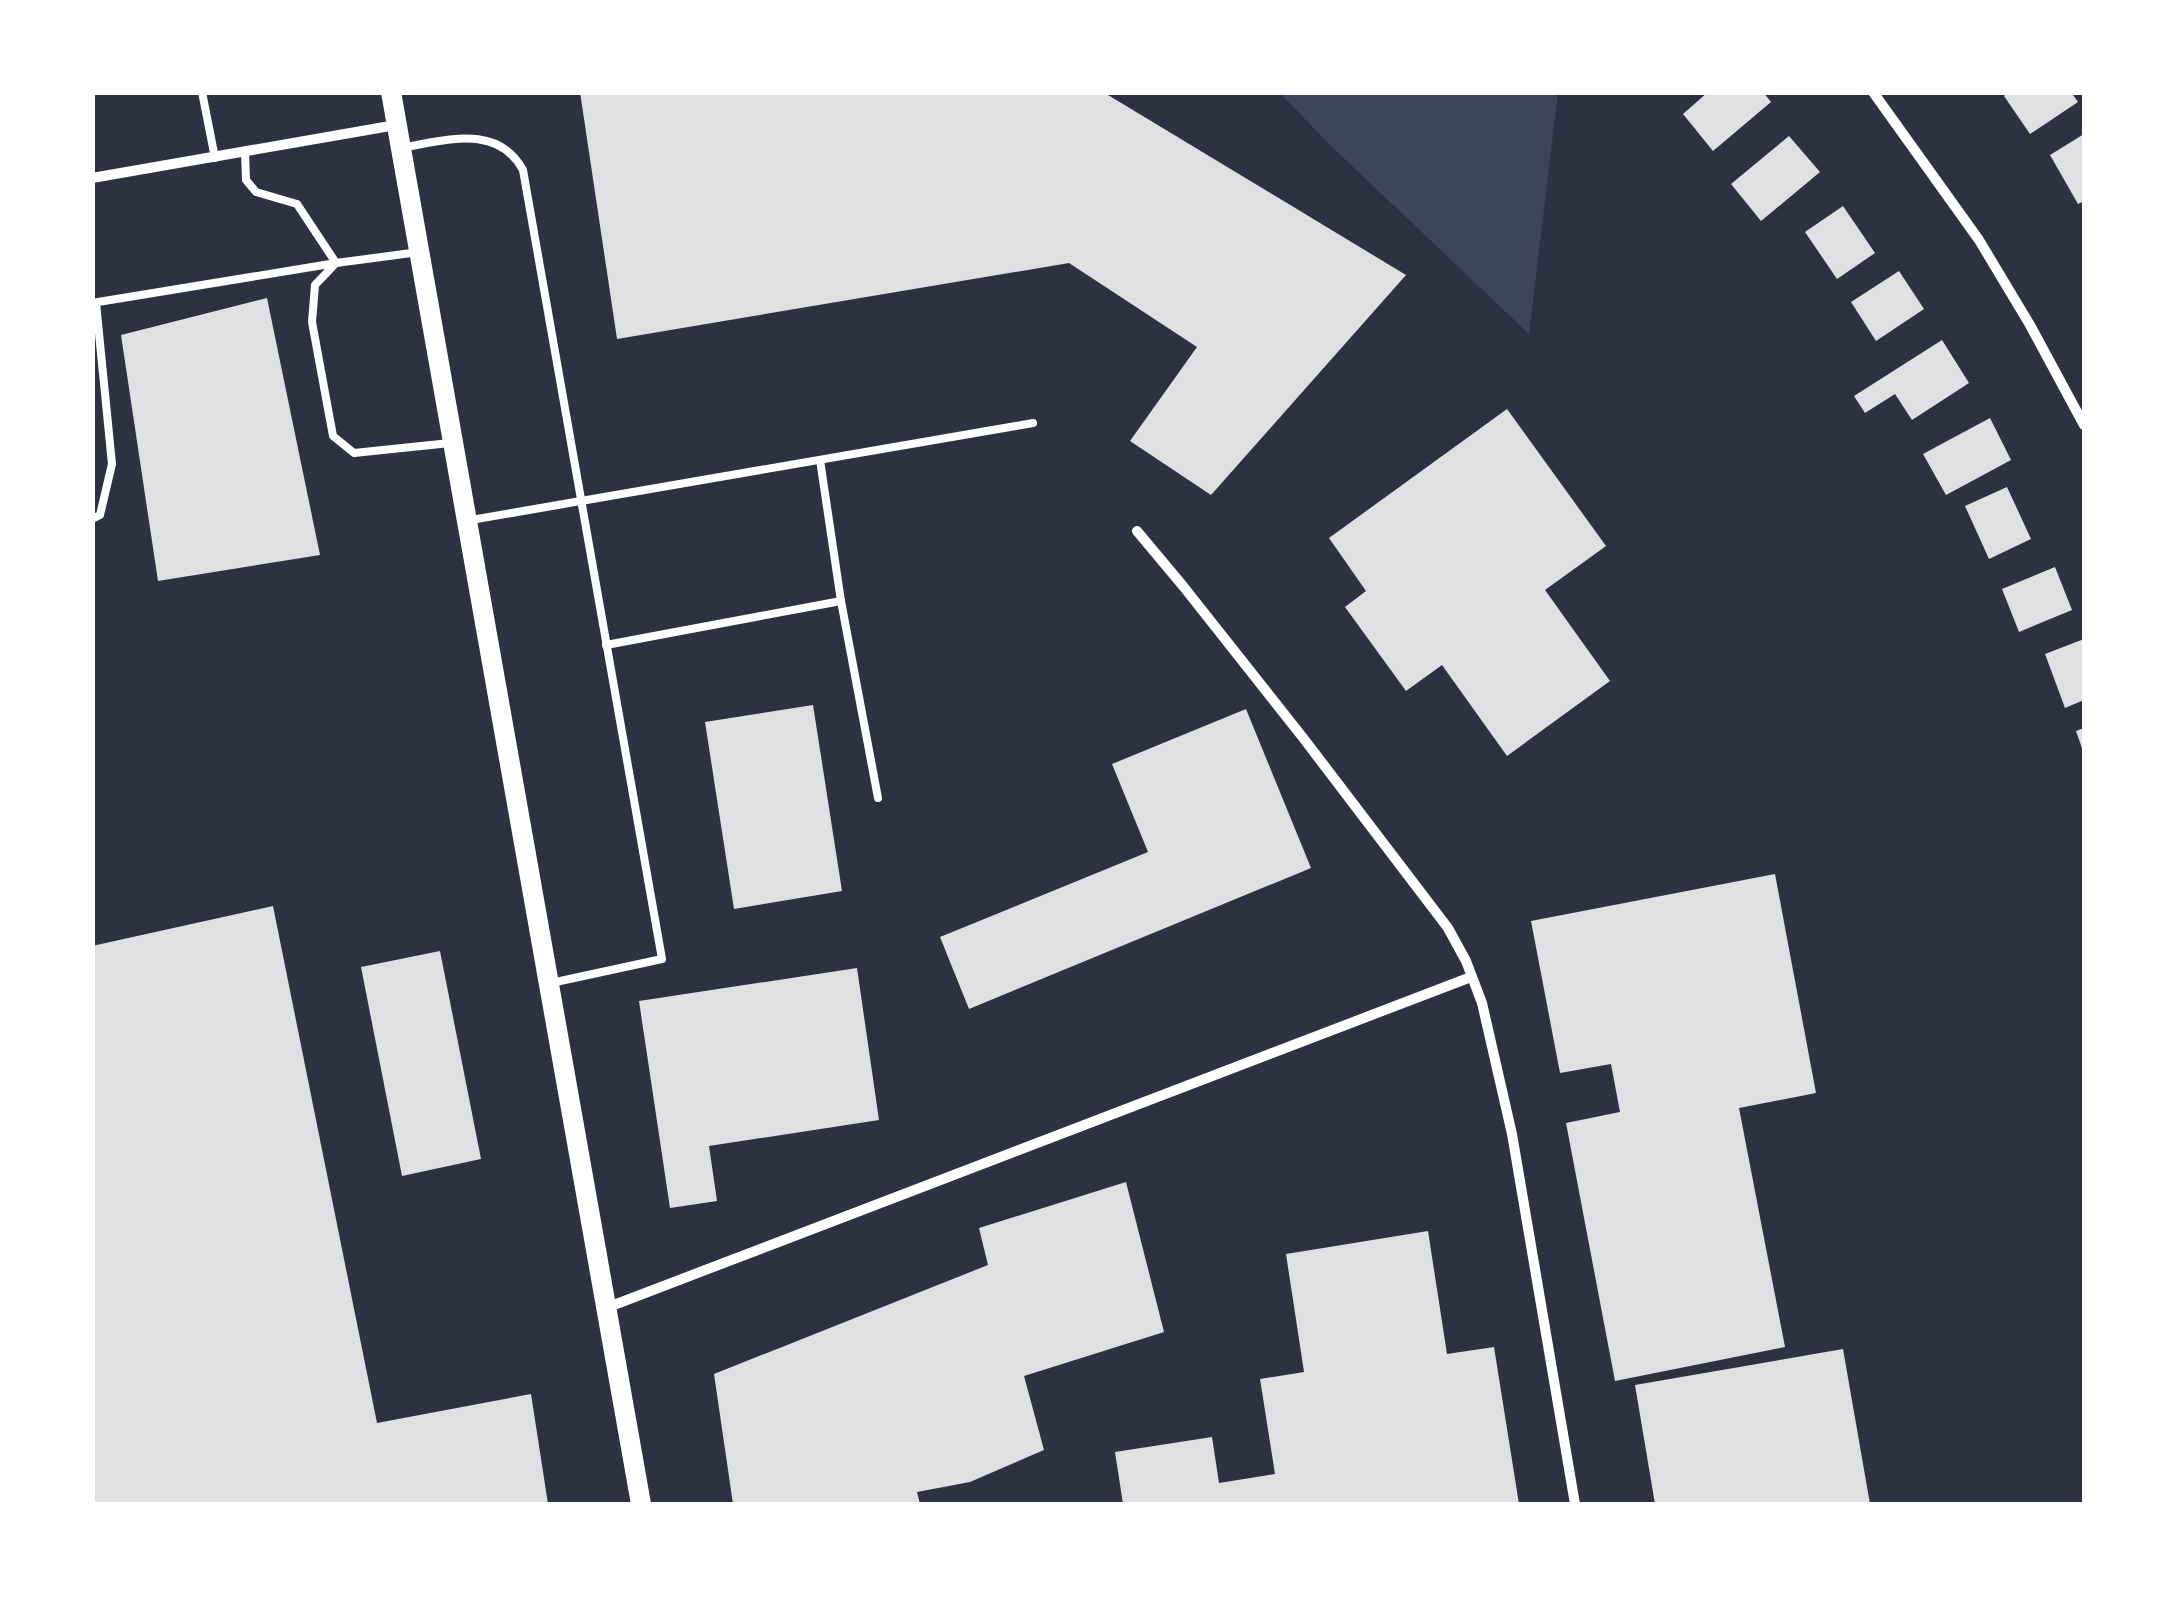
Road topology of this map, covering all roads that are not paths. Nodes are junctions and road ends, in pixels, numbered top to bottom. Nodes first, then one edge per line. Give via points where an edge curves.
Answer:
1 (202, 92) edge
2 (391, 92) edge
3 (1873, 92) edge
4 (396, 125) junction
5 (400, 148) junction
6 (245, 151) junction
7 (215, 158) junction
8 (92, 178) edge
9 (419, 252) junction
10 (336, 263) junction
11 (94, 303) edge
12 (1034, 423) dead end
13 (2084, 425) edge
14 (452, 442) junction
15 (820, 460) junction
16 (580, 501) junction
17 (92, 519) edge
18 (466, 521) junction
19 (1136, 531) dead end
20 (841, 601) junction
21 (606, 645) junction
22 (878, 798) dead end
23 (1472, 976) junction
24 (548, 983) junction
25 (606, 1308) junction
26 (641, 1504) edge
27 (1576, 1504) edge

1 - 7 lane
2 - 4 main road
3 - 13 street via 1979,240
4 - 5 main road
4 - 6 street
5 - 9 main road
5 - 16 lane via 484,139 516,157 523,170
6 - 7 street
6 - 10 lane via 246,180 256,192 296,204
7 - 8 street
9 - 10 lane
9 - 14 main road
10 - 11 lane
10 - 14 lane via 314,285 312,322 333,436 354,453
11 - 17 lane via 112,464 100,515
12 - 15 lane
14 - 18 main road
15 - 16 lane
15 - 20 lane
16 - 18 lane
16 - 21 lane
18 - 24 main road
19 - 23 street via 1448,928
20 - 21 lane
20 - 22 lane
21 - 24 lane via 662,960
23 - 25 street
23 - 27 street via 1512,1134
24 - 25 main road
25 - 26 main road

